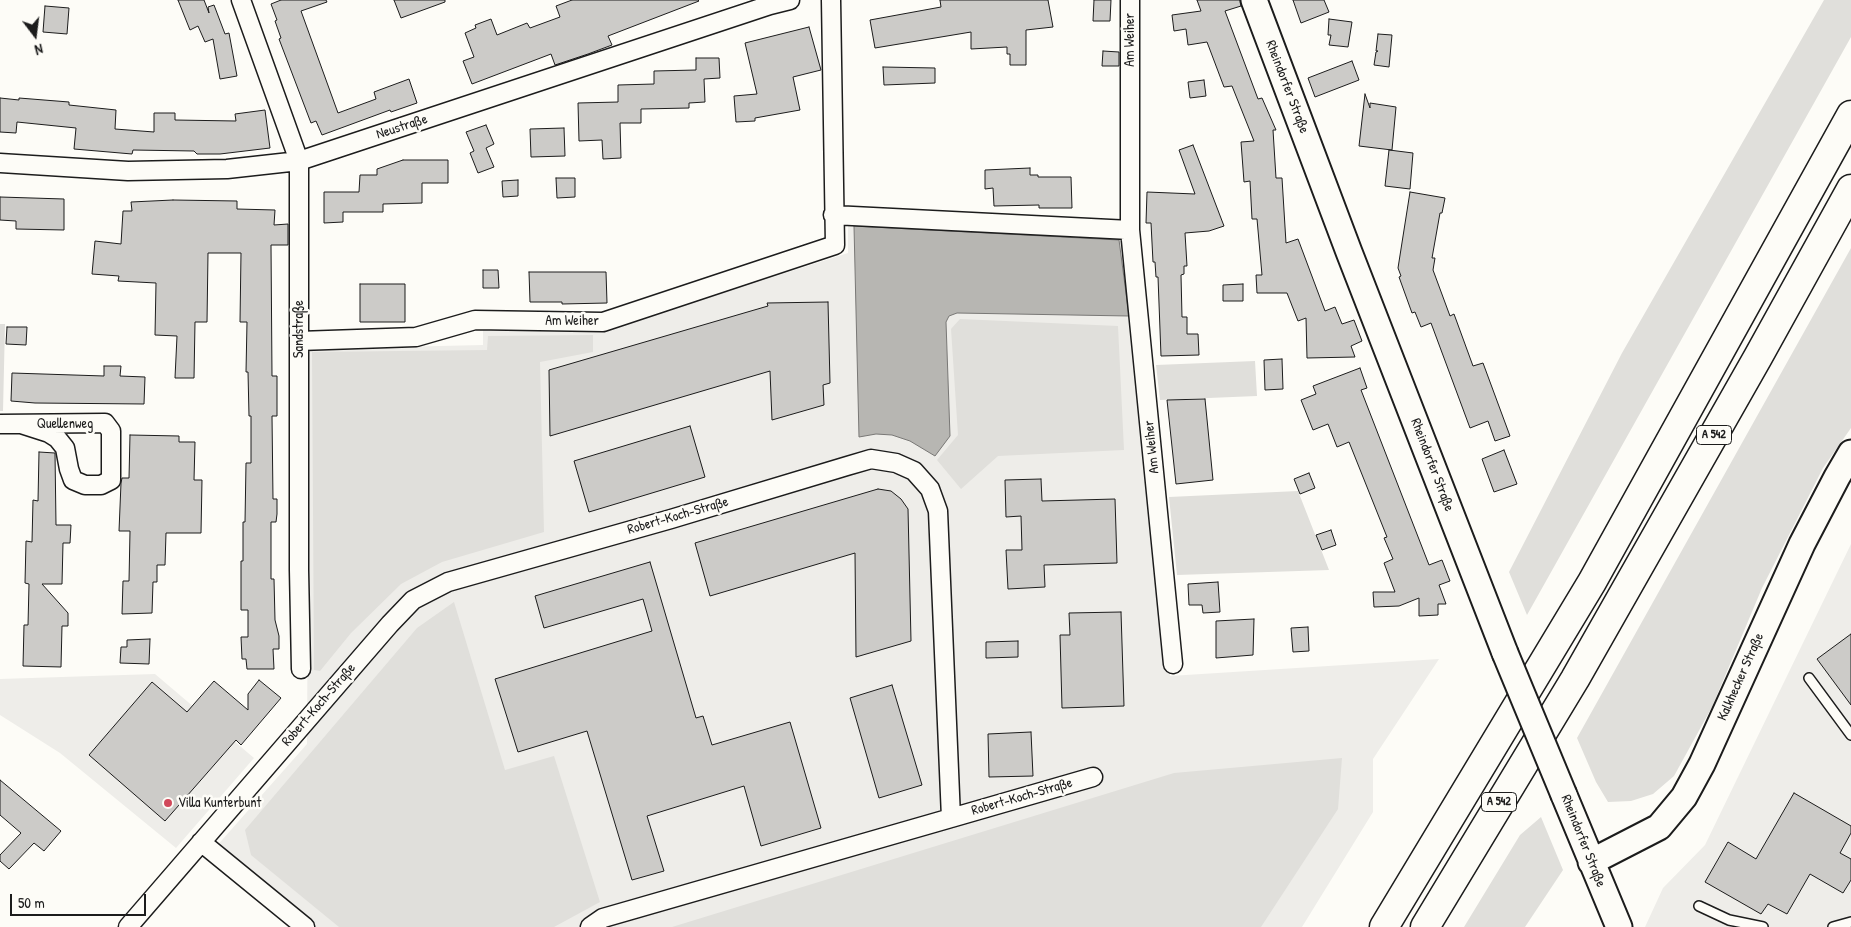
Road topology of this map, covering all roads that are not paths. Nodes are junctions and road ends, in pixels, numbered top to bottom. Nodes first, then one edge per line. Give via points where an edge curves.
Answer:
1 (241, 0) edge
2 (790, 0) edge
3 (831, 0) edge
4 (1130, 0) edge
5 (1254, 0) edge
6 (1851, 115) edge
7 (299, 160) junction
8 (0, 163) edge
9 (1851, 189) edge
10 (833, 215) junction
11 (1130, 230) junction
12 (299, 341) junction
13 (0, 424) edge
14 (21, 424) junction
15 (1851, 453) edge
16 (1174, 664) dead end
17 (301, 669) dead end
18 (1809, 678) dead end
19 (1851, 736) edge
20 (1093, 777) dead end
21 (951, 818) junction
22 (201, 842) junction
23 (1591, 862) junction
24 (1699, 906) dead end
25 (1851, 922) edge
26 (1386, 924) edge
27 (128, 927) edge
28 (305, 927) edge
29 (590, 927) edge
30 (1425, 927) edge
31 (1619, 927) edge
32 (1763, 927) edge
33 (1833, 927) edge

1 - 7 street, Sandstraße
2 - 7 street, Neustraße
3 - 10 street, Am Weiher
4 - 11 street, Am Weiher
5 - 23 main road, Rheindorfer Straße, bridge via 1505,653
6 - 26 highway, A 542 via 1592,582
7 - 8 street, Neustraße via 227,169 128,171
7 - 12 street, Sandstraße
9 - 30 highway, A 542 via 1575,679
10 - 11 street
10 - 12 street, Am Weiher via 835,245 603,322 475,320 416,337
11 - 16 street, Am Weiher
12 - 17 street, Sandstraße
13 - 14 street, Quellenweg
14 - 14 street, Quellenweg via 57,438 65,448 73,480 85,485 101,485 111,480 111,430 105,424
15 - 23 main road, Kalkhecker Straße via 1802,544 1684,797 1659,827
18 - 19 lane
20 - 21 street, Robert-Koch-Straße
21 - 22 street, Robert-Koch-Straße via 938,511 930,489 914,471 896,463 871,459 448,582 413,600
21 - 29 street, Robert-Koch-Straße via 603,918
22 - 27 street, Robert-Koch-Straße
22 - 28 street
23 - 31 main road, Rheindorfer Straße
24 - 32 lane via 1729,920
25 - 33 lane

